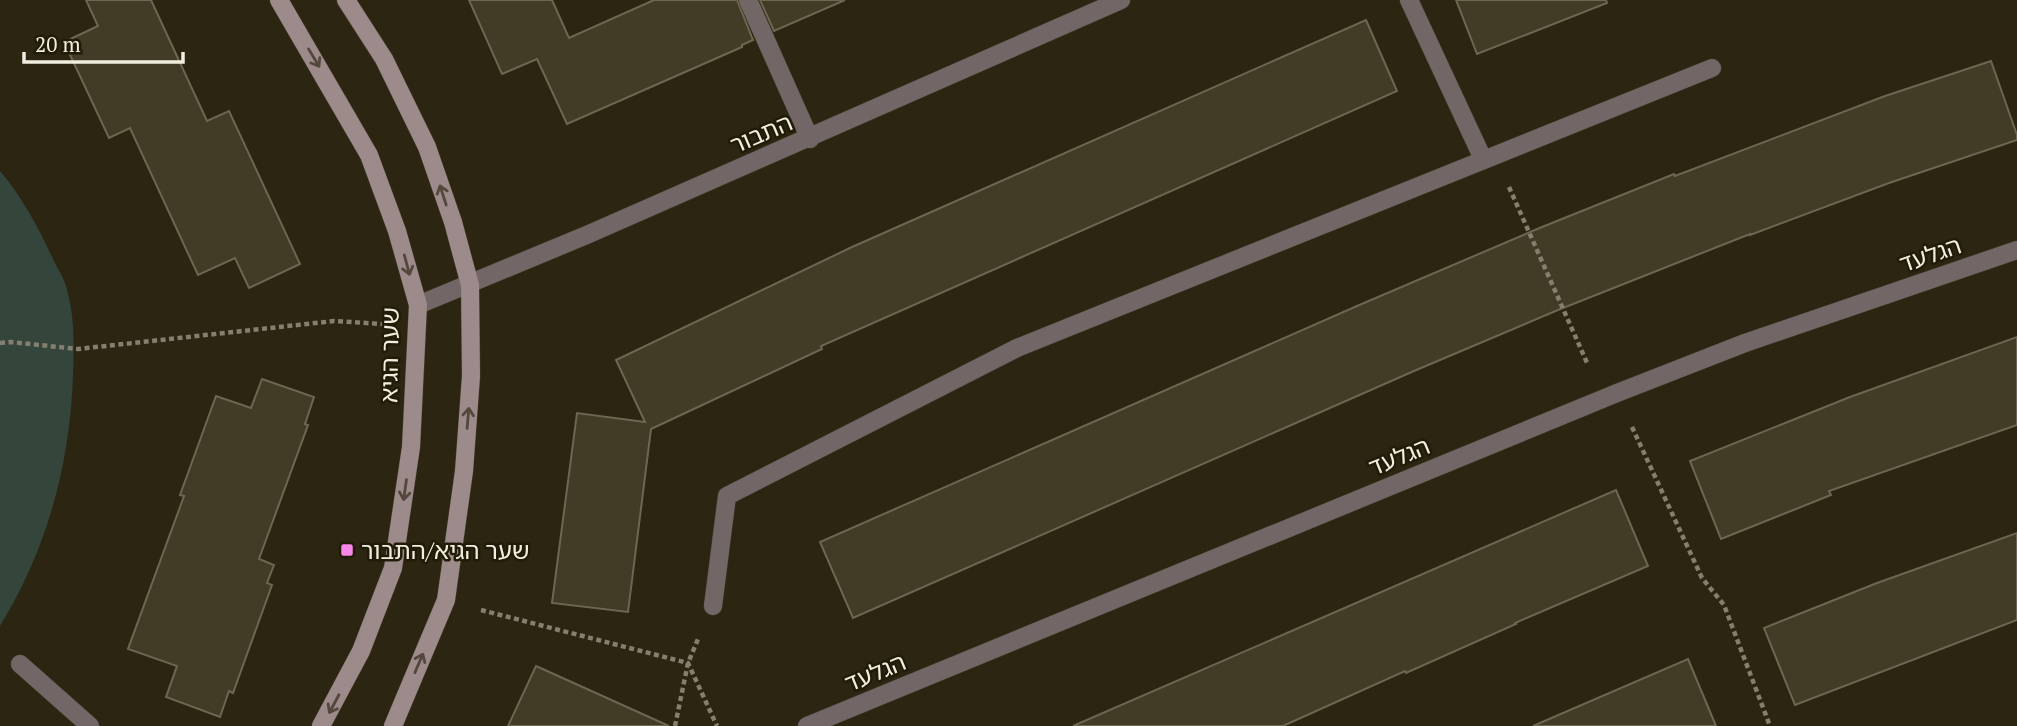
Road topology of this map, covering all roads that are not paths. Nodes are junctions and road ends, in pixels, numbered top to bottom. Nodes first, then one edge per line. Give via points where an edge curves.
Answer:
1 (279, 0) edge
2 (346, 0) edge
3 (748, 0) edge
4 (1121, 0) edge
5 (1409, 0) edge
6 (1712, 68) dead end
7 (810, 139) junction
8 (1483, 159) junction
9 (2017, 250) edge
10 (470, 285) junction
11 (418, 305) junction
12 (713, 606) road end
13 (20, 664) dead end
14 (89, 726) edge
15 (321, 726) edge
16 (393, 726) edge
17 (807, 726) edge

1 -> 11 street, שער הגיא via 369,155
10 -> 2 street via 427,147 384,59
3 - 7 street
4 - 7 street, התבור
5 - 8 street
6 - 8 street
7 - 10 street, התבור
8 - 12 street via 1017,348 727,496
9 - 17 street, הגלעד via 1745,343 1617,393
10 - 11 street, התבור
16 -> 10 street via 446,600 464,471 471,376
11 -> 15 street, שער הגיא via 411,447 393,568 361,651
13 - 14 street

